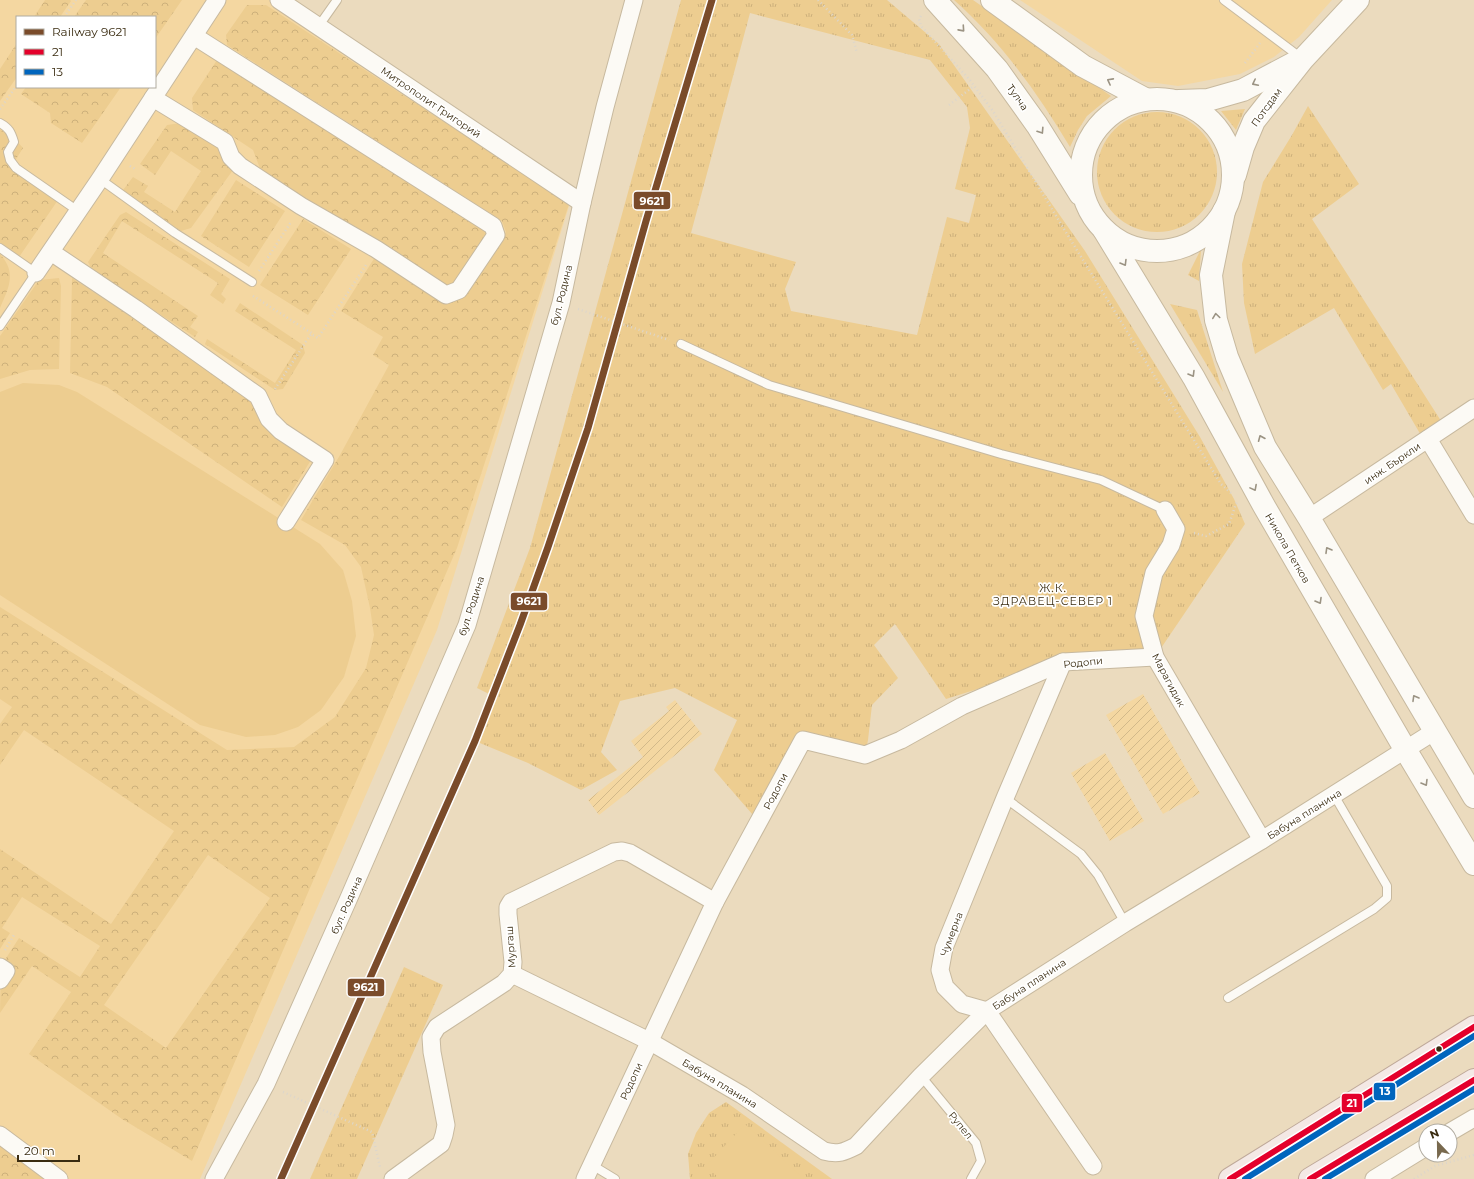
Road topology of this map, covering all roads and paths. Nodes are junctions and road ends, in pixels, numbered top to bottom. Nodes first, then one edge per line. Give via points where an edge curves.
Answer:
1 (76, 0) edge
2 (217, 0) edge
3 (279, 0) edge
4 (337, 0) edge
5 (634, 0) edge
6 (818, 0) edge
7 (992, 0) edge
8 (1224, 0) edge
9 (1358, 0) edge
10 (930, 6) edge
11 (65, 16) edge
12 (318, 27) junction
13 (1267, 33) junction
14 (194, 36) junction
15 (857, 53) dead end
16 (1302, 59) junction
17 (1241, 68) dead end
18 (16, 86) edge
19 (974, 86) junction
20 (153, 98) junction
21 (1145, 99) junction
22 (1176, 101) junction
23 (950, 105) dead end
24 (0, 110) edge
25 (0, 123) edge
26 (100, 179) junction
27 (1233, 183) junction
28 (582, 203) junction
29 (1086, 204) junction
30 (301, 206) junction
31 (78, 211) junction
32 (1224, 211) junction
33 (1104, 230) junction
34 (0, 248) edge
35 (376, 249) junction
36 (51, 252) junction
37 (36, 273) junction
38 (252, 282) junction
39 (561, 303) junction
40 (0, 326) edge
41 (318, 338) junction
42 (681, 344) joint
43 (263, 408) junction
44 (1474, 408) edge
45 (1428, 439) junction
46 (1233, 494) dead end
47 (1264, 506) junction
48 (1165, 510) joint
49 (1474, 515) edge
50 (1309, 518) junction
51 (286, 522) dead end
52 (1176, 529) junction
53 (1155, 657) junction
54 (1063, 662) junction
55 (1435, 731) junction
56 (1405, 749) junction
57 (1334, 795) junction
58 (1474, 797) edge
59 (1005, 798) junction
60 (1262, 840) junction
61 (1474, 864) edge
62 (715, 902) junction
63 (1125, 923) junction
64 (14, 935) dead end
65 (2, 959) edge
66 (512, 974) junction
67 (0, 980) edge
68 (1228, 998) dead end
69 (987, 1011) junction
70 (1474, 1027) edge
71 (649, 1041) junction
72 (921, 1076) junction
73 (1474, 1080) edge
74 (266, 1084) junction
75 (1474, 1118) edge
76 (1458, 1127) edge
77 (0, 1136) edge
78 (1418, 1152) edge
79 (1474, 1155) edge
80 (1093, 1166) dead end
81 (588, 1172) edge
82 (387, 1176) edge
83 (59, 1179) edge
84 (214, 1179) edge
85 (615, 1179) edge
86 (971, 1179) edge
87 (1230, 1179) edge
88 (1310, 1179) edge
89 (1374, 1179) edge
90 (1414, 1179) edge

1 - 11 path
2 - 14 street
3 - 12 street, Митрополит Григорий
4 - 12 lane
5 - 28 street, бул. Родина
6 - 15 path via 852,35
21 -> 7 main road via 1083,66
8 - 13 lane
9 - 16 main road, Потсдам
10 - 19 path via 919,19 921,26
10 -> 29 main road, Тулча via 997,69 1038,125
12 - 28 street, Митрополит Григорий
13 - 16 lane
13 - 17 path
14 - 20 street
14 - 35 street via 493,226 496,235 459,290 446,294
16 -> 22 main road, Потсдам via 1243,90 1208,100
16 - 27 main road, Потсдам via 1254,121 1243,147
18 - 24 path
19 - 23 path
19 - 46 path via 994,111 1221,484
20 - 26 street
20 - 30 street via 225,142 231,157 240,166
21 - 22 main road
21 - 29 main road via 1125,105 1108,116 1094,131 1085,149 1081,169
22 - 27 main road via 1196,109 1213,123 1226,141 1232,161
25 - 31 lane via 12,134 14,142 8,152 16,168
26 - 31 street
26 - 38 lane via 175,233
27 - 32 main road, Потсдам
28 - 39 street, бул. Родина
29 - 33 main road, Тулча
30 - 35 street
30 - 38 path
31 - 36 street
32 - 33 main road via 1212,228 1195,241 1176,248 1156,251 1135,248
50 -> 32 main road via 1265,447 1227,357 1216,320 1212,275
33 -> 47 main road, Никола Петков via 1194,378
34 - 37 lane
35 - 41 path
36 - 37 street
36 - 43 street via 258,396
37 - 40 lane
38 - 41 path via 245,291
39 - 42 path
39 - 74 street, бул. Родина via 466,625 345,908
41 - 43 path via 311,334
42 - 48 lane via 769,385 1001,454 1101,480
43 - 51 street via 269,419 281,431 326,460
44 - 45 street, инж. Бъркли
45 - 49 street
45 - 50 street, инж. Бъркли
47 - 52 path via 1238,499 1229,524 1206,536
47 -> 56 main road, Никола Петков
48 - 52 street
55 -> 50 main road
52 - 53 street, Марагидик via 1154,572 1144,616
53 - 54 street, Родопи
53 - 60 street, Марагидик
54 - 59 street, Чумерна
54 - 62 street, Родопи via 962,706 901,740 864,755 803,740
55 - 56 street, Бабуна планина
55 - 58 main road
56 - 57 street, Бабуна планина
56 -> 61 main road, Никола Петков
57 - 60 street, Бабуна планина
57 - 68 lane via 1387,886 1387,898 1374,909
59 - 63 lane via 1081,854 1098,874
59 - 69 street, Чумерна via 944,948 940,970 945,987 962,1004
60 - 63 street, Бабуна планина
62 - 66 street, Мургаш via 630,853 614,852 511,902 508,914
62 - 71 street, Родопи
63 - 69 street, Бабуна планина
64 - 65 path
65 - 67 street via 6,971
66 - 71 street
66 - 82 street, Мургаш via 504,983 437,1027 431,1037 446,1125 441,1144
69 - 72 street, Бабуна планина
69 - 80 street
70 - 87 main road
71 - 72 street, Бабуна планина via 742,1095 824,1151 834,1154 856,1146
71 - 81 street, Родопи
72 - 86 lane, Рупел via 976,1144 981,1161
73 - 88 main road
74 - 82 path via 372,1132
74 - 84 street, бул. Родина
75 - 76 street
77 - 83 street
78 - 89 street
79 - 90 path via 1434,1166
81 - 85 lane

